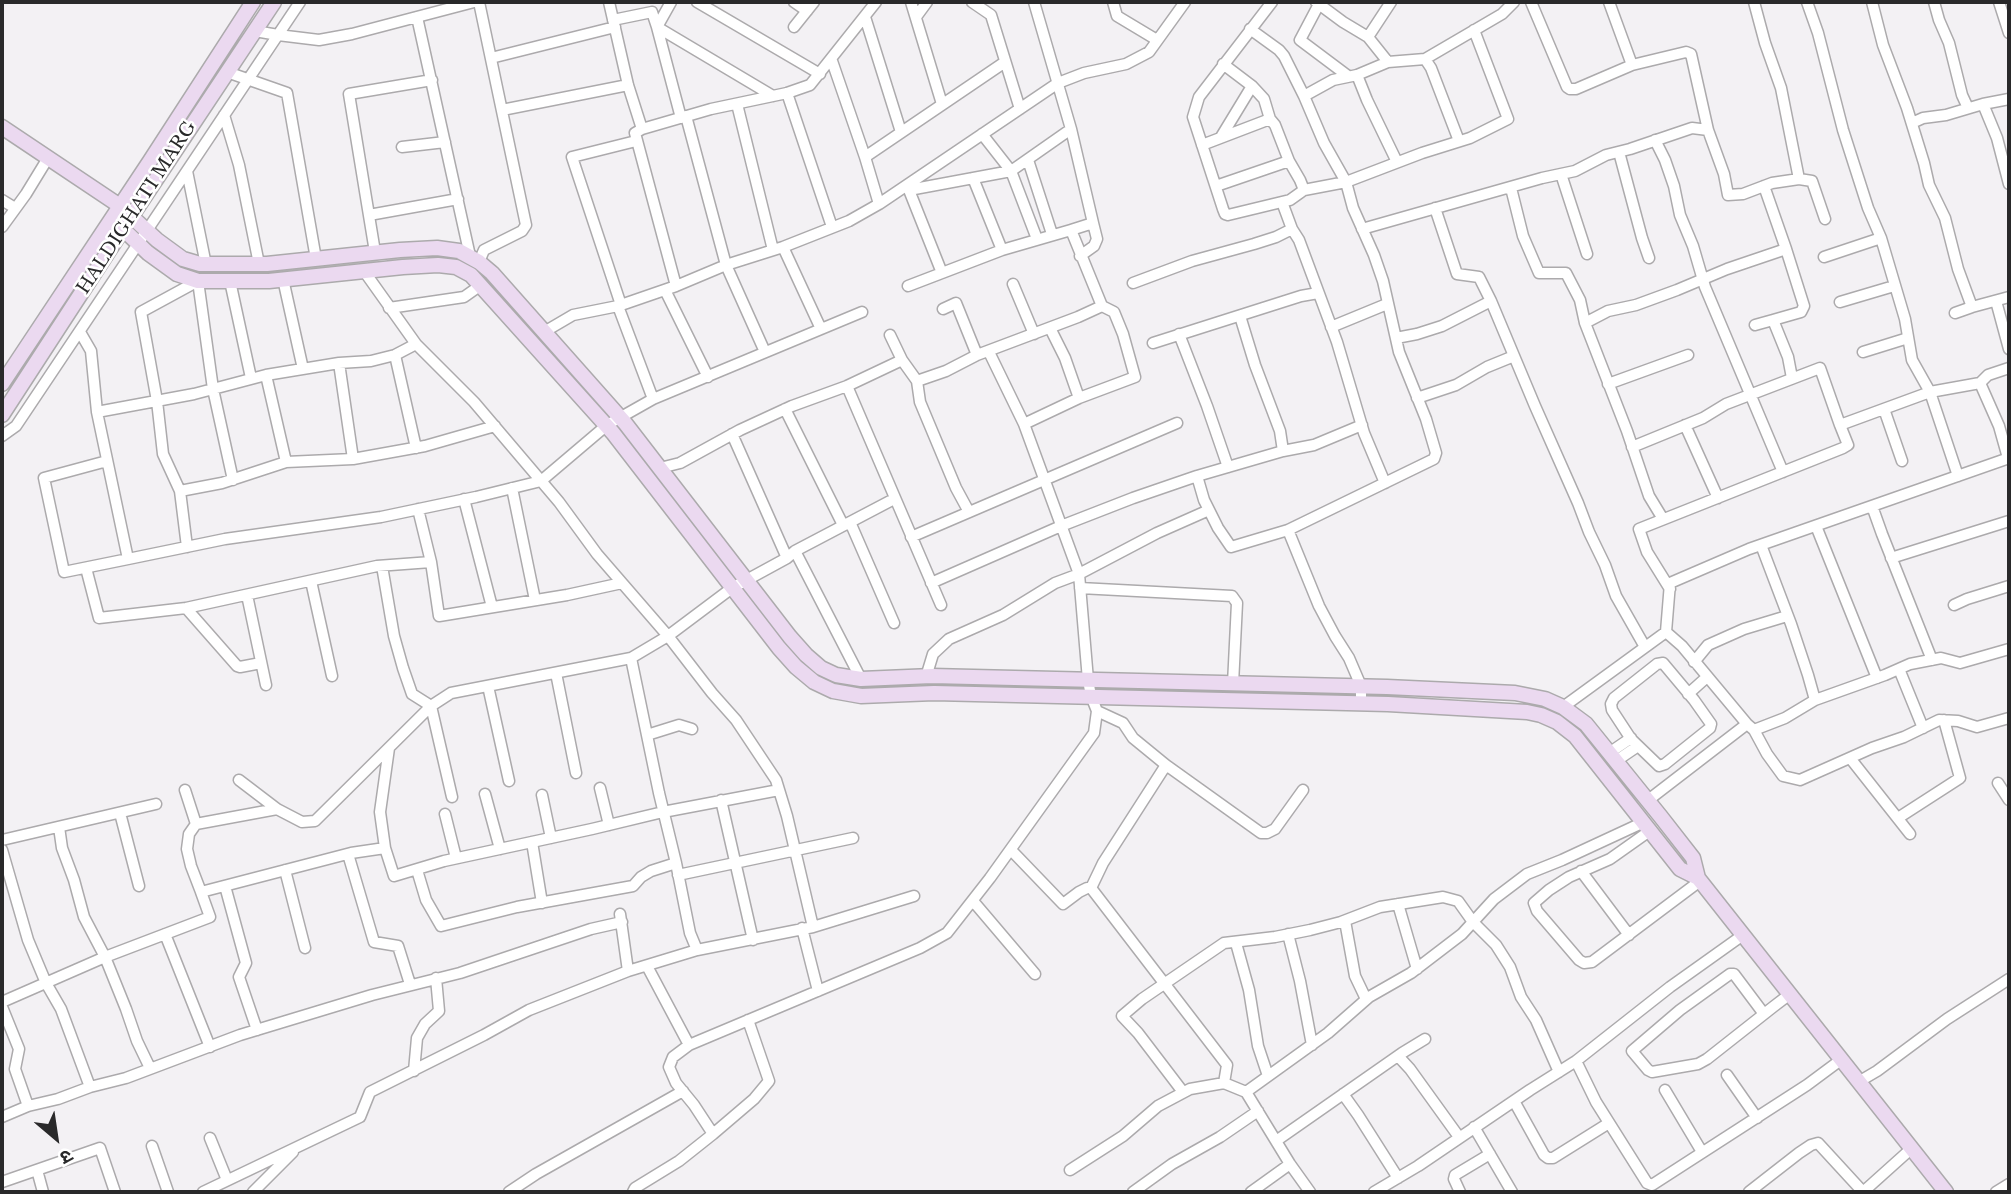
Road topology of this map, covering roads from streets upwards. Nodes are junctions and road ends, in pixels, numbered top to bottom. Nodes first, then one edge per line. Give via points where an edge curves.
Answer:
1 (253, 2) edge
2 (274, 2) edge
3 (300, 2) edge
4 (473, 2) edge
5 (479, 2) edge
6 (609, 2) edge
7 (671, 2) edge
8 (697, 2) edge
9 (794, 2) edge
10 (876, 2) edge
11 (911, 2) edge
12 (927, 2) edge
13 (1113, 2) edge
14 (1272, 2) edge
15 (1391, 2) edge
16 (1514, 2) edge
17 (1531, 2) edge
18 (1609, 2) edge
19 (1754, 2) edge
20 (1807, 2) edge
21 (1872, 2) edge
22 (1934, 2) edge
23 (1999, 2) edge
24 (976, 3) edge
25 (1318, 3) edge
26 (1038, 4) edge
27 (1179, 4) edge
28 (810, 6) edge
29 (417, 17) junction
30 (865, 17) junction
31 (916, 17) junction
32 (614, 24) junction
33 (657, 27) junction
34 (794, 27) dead end
35 (1250, 29) junction
36 (1474, 30) junction
37 (255, 31) junction
38 (2009, 33) edge
39 (278, 35) junction
40 (1368, 37) junction
41 (1157, 40) junction
42 (491, 58) junction
43 (1425, 59) junction
44 (831, 61) junction
45 (1005, 62) junction
46 (1388, 62) junction
47 (1223, 64) junction
48 (1632, 65) junction
49 (227, 72) junction
50 (820, 74) junction
51 (1353, 76) junction
52 (248, 79) junction
53 (432, 79) junction
54 (1058, 83) junction
55 (628, 85) junction
56 (1252, 86) junction
57 (787, 93) junction
58 (773, 96) junction
59 (1304, 96) junction
60 (2009, 99) edge
61 (737, 104) junction
62 (942, 104) junction
63 (1983, 104) junction
64 (1968, 108) junction
65 (1020, 109) junction
66 (502, 110) junction
67 (224, 115) junction
68 (683, 117) junction
69 (1270, 119) junction
70 (1912, 122) junction
71 (2, 127) edge
72 (642, 129) junction
73 (1071, 129) junction
74 (1708, 130) junction
75 (901, 132) junction
76 (982, 134) junction
77 (1220, 138) junction
78 (1655, 140) junction
79 (636, 141) junction
80 (1460, 141) junction
81 (445, 142) junction
82 (1202, 145) junction
83 (402, 148) dead end
84 (1619, 152) junction
85 (48, 158) junction
86 (865, 158) junction
87 (1028, 160) junction
88 (1289, 160) junction
89 (1397, 162) junction
90 (187, 171) junction
91 (1011, 171) junction
92 (1561, 174) junction
93 (973, 178) junction
94 (1799, 179) junction
95 (1346, 182) junction
96 (2009, 184) edge
97 (1216, 186) junction
98 (1764, 186) junction
99 (908, 188) junction
100 (1511, 188) junction
101 (1304, 190) junction
102 (458, 199) junction
103 (2, 200) edge
104 (1282, 202) junction
105 (878, 204) junction
106 (15, 208) junction
107 (1435, 208) junction
108 (126, 211) junction
109 (369, 215) junction
110 (1825, 219) dead end
111 (1093, 223) junction
112 (117, 225) junction
113 (2, 227) edge
114 (832, 227) junction
115 (1292, 229) junction
116 (1362, 229) junction
117 (1071, 230) junction
118 (148, 231) junction
119 (1052, 234) junction
120 (1881, 238) junction
121 (1037, 239) junction
122 (139, 244) junction
123 (778, 248) junction
124 (1786, 249) junction
125 (1002, 250) junction
126 (375, 253) junction
127 (1587, 254) dead end
128 (1080, 256) junction
129 (1824, 257) dead end
130 (1649, 258) dead end
131 (316, 259) junction
132 (475, 259) junction
133 (259, 264) junction
134 (206, 265) junction
135 (726, 265) junction
136 (364, 271) junction
137 (942, 273) junction
138 (1703, 278) junction
139 (283, 279) junction
140 (198, 281) junction
141 (230, 281) junction
142 (1013, 284) dead end
143 (1133, 284) dead end
144 (481, 285) junction
145 (908, 286) dead end
146 (1894, 286) junction
147 (671, 288) junction
148 (1318, 293) junction
149 (2009, 297) edge
150 (1491, 301) junction
151 (1996, 301) junction
152 (1840, 302) dead end
153 (1387, 303) junction
154 (620, 306) junction
155 (1102, 306) junction
156 (390, 307) junction
157 (1972, 307) junction
158 (943, 309) dead end
159 (862, 313) dead end
160 (1955, 313) dead end
161 (1240, 316) junction
162 (1773, 320) junction
163 (1585, 323) junction
164 (1755, 325) dead end
165 (1331, 327) junction
166 (1050, 328) junction
167 (821, 329) junction
168 (544, 332) junction
169 (1034, 334) junction
170 (1180, 334) junction
171 (890, 335) dead end
172 (83, 336) junction
173 (1396, 338) junction
174 (1908, 338) junction
175 (1153, 343) dead end
176 (416, 344) junction
177 (2009, 349) edge
178 (765, 352) junction
179 (989, 352) junction
180 (1863, 352) dead end
181 (395, 355) junction
182 (977, 355) junction
183 (1688, 355) dead end
184 (1514, 356) junction
185 (902, 360) junction
186 (339, 363) junction
187 (2009, 368) edge
188 (303, 369) junction
189 (266, 375) junction
190 (708, 377) junction
191 (251, 378) junction
192 (1792, 379) junction
193 (917, 381) junction
194 (1980, 383) junction
195 (2, 384) edge
196 (1608, 384) junction
197 (847, 386) junction
198 (213, 389) junction
199 (1930, 392) junction
200 (1752, 395) junction
201 (1079, 398) junction
202 (1417, 398) junction
203 (653, 399) junction
204 (157, 401) junction
205 (786, 409) junction
206 (1884, 409) junction
207 (97, 412) junction
208 (2, 415) edge
209 (620, 416) junction
210 (1177, 423) dead end
211 (1024, 424) junction
212 (607, 425) junction
213 (1362, 425) junction
214 (1685, 425) junction
215 (1840, 425) junction
216 (495, 426) junction
217 (732, 434) junction
218 (2, 436) edge
219 (1632, 447) junction
220 (415, 448) junction
221 (1283, 451) junction
222 (2009, 458) edge
223 (353, 459) junction
224 (107, 461) junction
225 (1902, 461) dead end
226 (286, 462) junction
227 (1228, 467) junction
228 (660, 468) junction
229 (1783, 472) junction
230 (1197, 476) junction
231 (1958, 476) junction
232 (233, 480) junction
233 (1044, 480) junction
234 (541, 481) junction
235 (1385, 482) junction
236 (512, 488) junction
237 (180, 491) junction
238 (1718, 498) junction
239 (464, 499) junction
240 (894, 499) junction
241 (1872, 506) junction
242 (418, 509) junction
243 (1209, 510) junction
244 (969, 512) junction
245 (1663, 519) junction
246 (2009, 521) edge
247 (846, 524) junction
248 (1061, 526) junction
249 (1816, 526) junction
250 (1288, 530) junction
251 (911, 537) junction
252 (1761, 545) junction
253 (187, 547) junction
254 (791, 554) junction
255 (1891, 558) junction
256 (128, 559) junction
257 (430, 562) junction
258 (382, 566) junction
259 (86, 568) junction
260 (1079, 575) junction
261 (311, 581) junction
262 (746, 581) junction
263 (622, 583) junction
264 (931, 583) junction
265 (2009, 586) edge
266 (1080, 587) junction
267 (732, 588) junction
268 (1670, 589) junction
269 (247, 595) junction
270 (535, 600) junction
271 (940, 605) dead end
272 (1954, 605) dead end
273 (492, 607) junction
274 (186, 608) junction
275 (1787, 616) junction
276 (894, 624) dead end
277 (1666, 632) junction
278 (668, 636) junction
279 (1645, 648) junction
280 (2009, 649) edge
281 (631, 659) junction
282 (1933, 660) junction
283 (1694, 662) junction
284 (261, 663) junction
285 (1899, 669) junction
286 (556, 673) junction
287 (332, 676) dead end
288 (926, 677) junction
289 (1877, 678) junction
290 (861, 679) junction
291 (1088, 680) junction
292 (1709, 681) junction
293 (1233, 684) junction
294 (266, 685) dead end
295 (488, 686) junction
296 (1361, 686) junction
297 (1091, 696) junction
298 (1691, 697) junction
299 (1815, 700) junction
300 (1361, 703) junction
301 (431, 706) junction
302 (1563, 708) junction
303 (1097, 711) junction
304 (2009, 718) edge
305 (1944, 720) junction
306 (1751, 727) junction
307 (1923, 728) junction
308 (692, 729) dead end
309 (647, 735) junction
310 (1634, 742) junction
311 (390, 747) junction
312 (1613, 757) junction
313 (1850, 758) junction
314 (1167, 765) junction
315 (576, 773) dead end
316 (239, 780) dead end
317 (509, 781) dead end
318 (1998, 783) dead end
319 (600, 788) dead end
320 (186, 790) dead end
321 (779, 790) junction
322 (1303, 790) dead end
323 (485, 794) dead end
324 (542, 795) dead end
325 (453, 797) dead end
326 (721, 800) junction
327 (2009, 800) edge
328 (1647, 801) junction
329 (156, 804) dead end
330 (277, 809) junction
331 (663, 812) junction
332 (120, 813) junction
333 (445, 814) dead end
334 (1898, 818) junction
335 (196, 824) junction
336 (609, 825) junction
337 (1647, 826) junction
338 (60, 827) junction
339 (1910, 834) dead end
340 (551, 838) junction
341 (853, 838) dead end
342 (2, 840) edge
343 (532, 842) junction
344 (385, 848) junction
345 (500, 849) junction
346 (2, 850) edge
347 (795, 850) junction
348 (1011, 850) junction
349 (348, 854) junction
350 (456, 858) junction
351 (735, 863) junction
352 (677, 869) junction
353 (285, 870) junction
354 (417, 870) junction
355 (1581, 872) junction
356 (1699, 880) junction
357 (139, 886) dead end
358 (225, 886) junction
359 (1091, 888) junction
360 (201, 892) junction
361 (914, 896) dead end
362 (973, 901) junction
363 (542, 903) junction
364 (1398, 904) junction
365 (1345, 920) junction
366 (1473, 922) junction
367 (808, 928) junction
368 (165, 934) junction
369 (1288, 934) junction
370 (1629, 935) junction
371 (1743, 935) junction
372 (753, 940) junction
373 (1236, 943) junction
374 (305, 948) dead end
375 (697, 950) junction
376 (105, 957) junction
377 (647, 966) junction
378 (1417, 969) junction
379 (628, 971) junction
380 (1035, 974) dead end
381 (436, 978) junction
382 (2009, 979) edge
383 (46, 983) junction
384 (1164, 983) junction
385 (411, 984) junction
386 (818, 991) junction
387 (1790, 994) junction
388 (1366, 999) junction
389 (2, 1004) edge
390 (1765, 1014) junction
391 (748, 1020) junction
392 (257, 1030) junction
393 (1426, 1040) dead end
394 (689, 1045) junction
395 (1312, 1045) junction
396 (210, 1047) junction
397 (1398, 1056) junction
398 (1842, 1059) junction
399 (1576, 1061) junction
400 (150, 1068) junction
401 (414, 1071) junction
402 (1559, 1072) junction
403 (1268, 1076) junction
404 (1727, 1076) dead end
405 (1860, 1082) junction
406 (1224, 1083) junction
407 (90, 1087) junction
408 (1665, 1090) dead end
409 (683, 1091) junction
410 (1246, 1091) junction
411 (1183, 1093) junction
412 (1343, 1094) junction
413 (1514, 1101) junction
414 (27, 1106) junction
415 (1258, 1111) junction
416 (2, 1117) edge
417 (1756, 1118) junction
418 (1609, 1123) junction
419 (1474, 1127) junction
420 (713, 1134) junction
421 (1459, 1137) junction
422 (210, 1138) dead end
423 (1276, 1141) junction
424 (152, 1146) dead end
425 (297, 1147) junction
426 (1912, 1148) junction
427 (1702, 1152) junction
428 (1490, 1154) junction
429 (1290, 1164) junction
430 (37, 1170) junction
431 (1070, 1170) dead end
432 (1398, 1178) junction
433 (227, 1180) junction
434 (2, 1182) edge
435 (2009, 1184) edge
436 (43, 1192) edge
437 (115, 1192) edge
438 (169, 1192) edge
439 (203, 1192) edge
440 (253, 1192) edge
441 (509, 1192) edge
442 (633, 1192) edge
443 (1133, 1192) edge
444 (1251, 1192) edge
445 (1310, 1192) edge
446 (1374, 1192) edge
447 (1460, 1192) edge
448 (1512, 1192) edge
449 (1749, 1192) edge
450 (1863, 1192) edge
451 (1946, 1192) edge
452 (1996, 1192) edge

1 - 108 street, HALDIGHATI MARG
2 - 37 street, HALDIGHATI MARG
3 - 39 street
4 - 29 street
5 - 42 street
6 - 32 street
7 - 33 street
8 - 50 street
9 - 28 street
10 - 30 street
11 - 31 street
12 - 31 street
13 - 41 street via 1117,16
14 - 35 street
15 - 40 street
16 - 36 street
17 - 48 street via 1566,87 1576,89
18 - 48 street
19 - 94 street via 1781,88
20 - 120 street
21 - 70 street
22 - 64 street
23 - 38 street
24 - 45 street via 991,15
25 - 40 street
25 - 51 street via 1300,40
26 - 54 street
27 - 41 street
28 - 34 street
29 - 39 street via 319,40
29 - 53 street
30 - 44 street
30 - 75 street
31 - 62 street
32 - 33 street via 652,12
32 - 42 street
32 - 55 street
33 - 58 street
33 - 68 street
35 - 47 street
35 - 59 street via 1279,50
36 - 43 street
36 - 80 street via 1508,119
37 - 39 street
37 - 49 street, HALDIGHATI MARG
39 - 52 street
40 - 46 street
41 - 54 street via 1149,52 1126,64
42 - 66 street
43 - 46 street
43 - 80 street
44 - 50 street
44 - 86 street
45 - 62 street
45 - 65 street
46 - 51 street
47 - 56 street
47 - 82 street via 1199,97 1193,117
48 - 74 street via 1691,54
49 - 52 street
49 - 108 street, HALDIGHATI MARG
50 - 57 street via 810,85
51 - 59 street via 1333,80
51 - 89 street
52 - 67 street
52 - 131 street via 287,93
53 - 81 street
53 - 109 street via 349,94
54 - 65 street
54 - 73 street
55 - 66 street
55 - 72 street
56 - 69 street via 1264,100
56 - 77 street
57 - 58 street
57 - 114 street
58 - 61 street
59 - 95 street
60 - 63 street
61 - 68 street
61 - 123 street
62 - 75 street
63 - 64 street
63 - 96 street
64 - 70 street
65 - 76 street
66 - 132 street via 526,225
67 - 90 street
67 - 133 street
68 - 72 street
68 - 135 street
69 - 77 street
69 - 88 street
70 - 157 street via 1928,185 1945,218
71 - 85 street
72 - 79 street via 635,133
73 - 87 street
73 - 111 street
74 - 78 street via 1692,128
74 - 98 street via 1728,195
75 - 86 street
76 - 91 street
76 - 99 street
77 - 82 street
78 - 84 street
78 - 138 street
79 - 147 street
79 - 154 street via 572,157
80 - 89 street
81 - 83 street
81 - 102 street
82 - 97 street
84 - 92 street
84 - 130 street
85 - 106 street
85 - 108 street
86 - 105 street
87 - 91 street
87 - 119 street
88 - 97 street
88 - 101 street
89 - 95 street
90 - 118 street
90 - 134 street
91 - 93 street
91 - 121 street
92 - 100 street
92 - 127 street
93 - 99 street
93 - 125 street
94 - 98 street
94 - 110 street via 1812,181
95 - 101 street
95 - 116 street
97 - 104 street via 1228,215
98 - 124 street
99 - 105 street
99 - 137 street
100 - 107 street
100 - 163 street via 1539,273 1566,273
101 - 104 street
102 - 109 street
102 - 132 street
103 - 106 street
104 - 115 street
105 - 114 street
106 - 113 street
107 - 116 street
107 - 150 street via 1457,274 1479,277
108 - 112 street, HALDIGHATI MARG
108 - 118 street
109 - 126 street
111 - 117 street
111 - 128 street via 1097,240
112 - 122 street
112 - 195 street, HALDIGHATI MARG
112 - 208 street, HALDIGHATI MARG
114 - 123 street
115 - 143 street
115 - 148 street
116 - 153 street via 1379,268
117 - 119 street
117 - 128 street
118 - 122 street
118 - 134 street via 183,259
119 - 121 street
120 - 129 street
120 - 146 street
121 - 125 street
122 - 140 street via 177,274
122 - 172 street
123 - 135 street
123 - 167 street
124 - 138 street
124 - 162 street via 1804,306 1801,312
125 - 137 street
126 - 131 street
126 - 132 street via 437,248
128 - 155 street
131 - 133 street
132 - 168 street
133 - 134 street
135 - 147 street
135 - 178 street
136 - 139 street
136 - 144 street via 446,266 464,271
136 - 156 street
137 - 145 street
138 - 163 street
138 - 200 street
139 - 141 street
139 - 188 street
140 - 141 street
140 - 198 street
140 - 204 street via 141,312
141 - 191 street
142 - 169 street
144 - 156 street via 464,297
144 - 212 street
146 - 152 street
146 - 174 street
147 - 154 street
147 - 190 street
148 - 161 street
148 - 165 street
149 - 151 street
150 - 173 street via 1442,326
150 - 184 street
151 - 157 street
151 - 177 street
153 - 165 street
153 - 173 street
154 - 168 street via 573,316
154 - 203 street
155 - 166 street
155 - 201 street via 1114,312 1135,377
156 - 176 street
157 - 160 street
158 - 182 street via 956,303
159 - 167 street
161 - 170 street
161 - 221 street
162 - 164 street
162 - 192 street
163 - 196 street
165 - 213 street
166 - 169 street
166 - 201 street
167 - 178 street
168 - 209 street
169 - 179 street
170 - 175 street
170 - 227 street
171 - 185 street
172 - 207 street via 91,351
172 - 218 street via 16,426
173 - 202 street
174 - 180 street
174 - 199 street via 1912,360
176 - 181 street
176 - 216 street
178 - 190 street
179 - 182 street
179 - 211 street
181 - 186 street
181 - 220 street
182 - 193 street
183 - 196 street
184 - 202 street via 1456,385
184 - 279 street via 1616,596
185 - 193 street
185 - 197 street
186 - 188 street
186 - 223 street
187 - 194 street
188 - 189 street
189 - 191 street
189 - 226 street
190 - 203 street
191 - 198 street
192 - 200 street
192 - 215 street via 1820,368
193 - 244 street via 919,402
194 - 199 street
194 - 222 street
196 - 219 street
197 - 205 street
197 - 240 street
198 - 204 street
198 - 232 street
199 - 206 street
199 - 231 street
200 - 214 street
200 - 229 street
201 - 211 street
202 - 235 street via 1436,453 1434,459
203 - 209 street
204 - 207 street
204 - 237 street via 163,454
205 - 217 street
205 - 247 street
206 - 215 street
206 - 225 street
207 - 224 street
209 - 212 street
209 - 228 street
210 - 233 street
211 - 233 street
212 - 234 street
212 - 267 street
213 - 221 street via 1314,445
213 - 235 street
214 - 219 street
214 - 238 street
215 - 229 street via 1848,445
216 - 220 street
216 - 234 street
217 - 228 street via 680,463
217 - 254 street
219 - 245 street via 1649,496
220 - 223 street
221 - 227 street
222 - 231 street
223 - 226 street
224 - 256 street
224 - 259 street via 44,478 64,572
226 - 232 street
227 - 230 street
228 - 262 street
229 - 238 street
230 - 243 street
230 - 248 street
231 - 241 street
232 - 237 street
233 - 244 street
233 - 248 street
234 - 236 street
234 - 263 street
235 - 250 street
236 - 239 street
236 - 270 street
237 - 253 street
238 - 245 street
239 - 242 street
239 - 273 street
240 - 247 street
240 - 251 street
241 - 249 street
241 - 255 street
242 - 253 street
242 - 257 street
243 - 250 street via 1231,547
243 - 260 street
244 - 251 street
245 - 268 street via 1639,528 1647,552
246 - 255 street
247 - 254 street
247 - 276 street
248 - 260 street
248 - 264 street
249 - 252 street
249 - 289 street
250 - 296 street via 1319,606
251 - 264 street
252 - 268 street via 1670,583
252 - 275 street
253 - 256 street
254 - 262 street
254 - 290 street
255 - 282 street
256 - 259 street
257 - 258 street
257 - 273 street via 439,616
258 - 261 street
258 - 301 street via 394,636 412,694
259 - 274 street via 99,618
260 - 266 street
260 - 288 street via 949,639 933,654
261 - 269 street
261 - 287 street
262 - 267 street
262 - 290 street via 821,668
263 - 270 street
263 - 278 street
264 - 271 street
265 - 272 street
266 - 291 street
266 - 293 street via 1232,596 1237,603
267 - 278 street
267 - 297 street via 796,667 833,691 862,696
268 - 277 street
269 - 274 street
269 - 284 street
270 - 273 street
274 - 284 street via 237,666
275 - 283 street via 1708,645
275 - 299 street
277 - 279 street
277 - 283 street
278 - 281 street
278 - 321 street via 736,720
279 - 302 street
280 - 282 street via 1960,663
281 - 286 street
281 - 309 street
282 - 285 street
283 - 292 street
284 - 294 street
285 - 289 street
285 - 307 street
286 - 295 street
286 - 315 street
288 - 290 street
288 - 291 street
289 - 299 street
291 - 293 street
291 - 297 street
292 - 298 street
292 - 306 street
293 - 296 street
295 - 301 street via 451,693
295 - 317 street
296 - 300 street
296 - 302 street via 1515,694 1545,699
297 - 300 street
297 - 303 street
298 - 310 street via 1710,727 1665,764 1653,763
298 - 310 street via 1667,666 1657,664 1611,704
299 - 306 street via 1785,718
300 - 337 street via 1541,715 1575,736
301 - 311 street
301 - 325 street
302 - 312 street via 1586,724
303 - 314 street via 1123,723 1133,738
303 - 348 street via 1094,733
304 - 305 street via 1977,727
305 - 307 street
305 - 334 street via 1960,778
306 - 313 street via 1783,776 1800,780
306 - 328 street
307 - 313 street
308 - 309 street via 679,725
309 - 331 street
310 - 312 street
311 - 330 street via 315,821 302,822
311 - 344 street via 380,812
312 - 328 street
313 - 334 street
314 - 322 street via 1261,833 1275,829
314 - 359 street
316 - 330 street
318 - 327 street
319 - 336 street
320 - 335 street
321 - 326 street
321 - 347 street
323 - 345 street
324 - 340 street
326 - 331 street
326 - 351 street
328 - 356 street via 1693,858
329 - 332 street
330 - 335 street
331 - 336 street
331 - 352 street
332 - 338 street
332 - 357 street
333 - 350 street
334 - 339 street
335 - 360 street via 187,849
336 - 340 street
337 - 355 street via 1610,859
337 - 356 street via 1681,869
337 - 366 street via 1527,874
338 - 342 street
338 - 376 street via 84,917
340 - 343 street
341 - 347 street
343 - 345 street
343 - 363 street
344 - 349 street
344 - 354 street via 394,876
345 - 350 street
346 - 383 street via 28,940
347 - 351 street
347 - 367 street
348 - 359 street via 1063,904
348 - 362 street
349 - 353 street
349 - 385 street via 374,942 398,946
350 - 354 street
351 - 352 street
351 - 372 street
352 - 363 street via 651,871 633,886
352 - 375 street
353 - 358 street
353 - 374 street
354 - 363 street via 426,900 441,926
355 - 370 street
355 - 370 street via 1534,903 1537,911 1584,963
356 - 370 street
356 - 371 street
358 - 360 street
358 - 392 street via 246,963 239,977
359 - 384 street
360 - 368 street via 210,917
361 - 367 street
362 - 380 street
362 - 386 street via 947,933
364 - 365 street
364 - 366 street via 1443,897 1458,901
364 - 378 street
365 - 369 street
365 - 388 street via 1355,976
366 - 378 street
366 - 402 street via 1510,967
367 - 372 street
367 - 386 street
368 - 376 street
368 - 396 street
369 - 373 street
369 - 395 street
371 - 387 street
371 - 399 street
372 - 375 street
373 - 384 street via 1224,943
373 - 403 street
375 - 377 street
376 - 383 street
376 - 400 street
377 - 379 street
377 - 394 street
378 - 388 street
379 - 381 street via 621,918
379 - 401 street via 529,1010
381 - 385 street
381 - 401 street via 439,1011 417,1038
382 - 405 street
383 - 389 street
383 - 407 street via 61,1009
384 - 406 street via 1227,1065
384 - 411 street via 1122,1016
385 - 392 street
386 - 391 street
387 - 390 street
387 - 398 street
388 - 395 street
389 - 414 street via 19,1049 15,1069
390 - 390 street via 1699,1064 1652,1072 1632,1051 1730,974
391 - 394 street
391 - 420 street via 769,1081
392 - 396 street
393 - 397 street
394 - 409 street via 673,1057 669,1068
395 - 403 street
396 - 400 street
397 - 412 street
397 - 421 street
398 - 405 street
398 - 417 street
399 - 402 street
399 - 418 street
400 - 407 street
401 - 425 street via 370,1093 360,1117
402 - 413 street
403 - 410 street
404 - 417 street
405 - 426 street
406 - 410 street
406 - 411 street
407 - 414 street
408 - 427 street
409 - 420 street
409 - 441 street
410 - 415 street
411 - 431 street via 1158,1105 1124,1136
412 - 423 street
412 - 432 street
413 - 418 street via 1548,1158
413 - 419 street
414 - 416 street
415 - 423 street
415 - 443 street
417 - 427 street
418 - 427 street via 1649,1185
419 - 421 street
419 - 428 street
420 - 442 street
421 - 432 street
422 - 433 street
423 - 429 street
424 - 438 street
425 - 433 street
425 - 440 street
426 - 450 street
426 - 451 street
428 - 447 street via 1455,1175
428 - 448 street
429 - 444 street
429 - 445 street
430 - 434 street
430 - 436 street
430 - 437 street via 100,1148
432 - 446 street
433 - 439 street
435 - 452 street
449 - 450 street via 1818,1143

